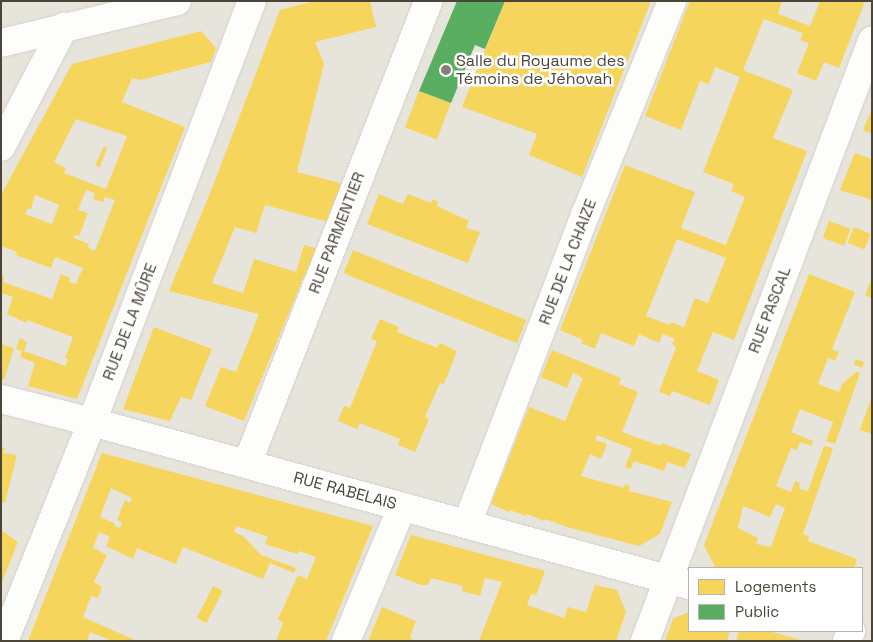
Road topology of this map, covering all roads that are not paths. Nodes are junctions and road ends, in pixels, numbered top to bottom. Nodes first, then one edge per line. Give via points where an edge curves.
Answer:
1 (177, 1) edge
2 (252, 1) edge
3 (428, 1) edge
4 (672, 1) edge
5 (64, 27) junction
6 (872, 41) edge
7 (1, 43) edge
8 (1, 147) edge
9 (1, 399) edge
10 (92, 422) junction
11 (247, 464) junction
12 (402, 506) junction
13 (467, 524) junction
14 (679, 582) edge
15 (4, 641) edge
16 (346, 641) edge
17 (645, 641) edge

1 - 5 street
2 - 10 street, RUE DE LA MÛRE
3 - 11 street, RUE PARMENTIER
4 - 13 street, RUE DE LA CHAIZE via 586,213
5 - 7 street
5 - 8 street
6 - 14 street, RUE PASCAL
9 - 10 street, RUE RABELAIS
10 - 11 street, RUE RABELAIS
10 - 15 street, RUE DE LA MÛRE
11 - 12 street, RUE RABELAIS
12 - 13 street, RUE RABELAIS
12 - 16 street
13 - 14 street, RUE RABELAIS
14 - 17 street, RUE PASCAL

